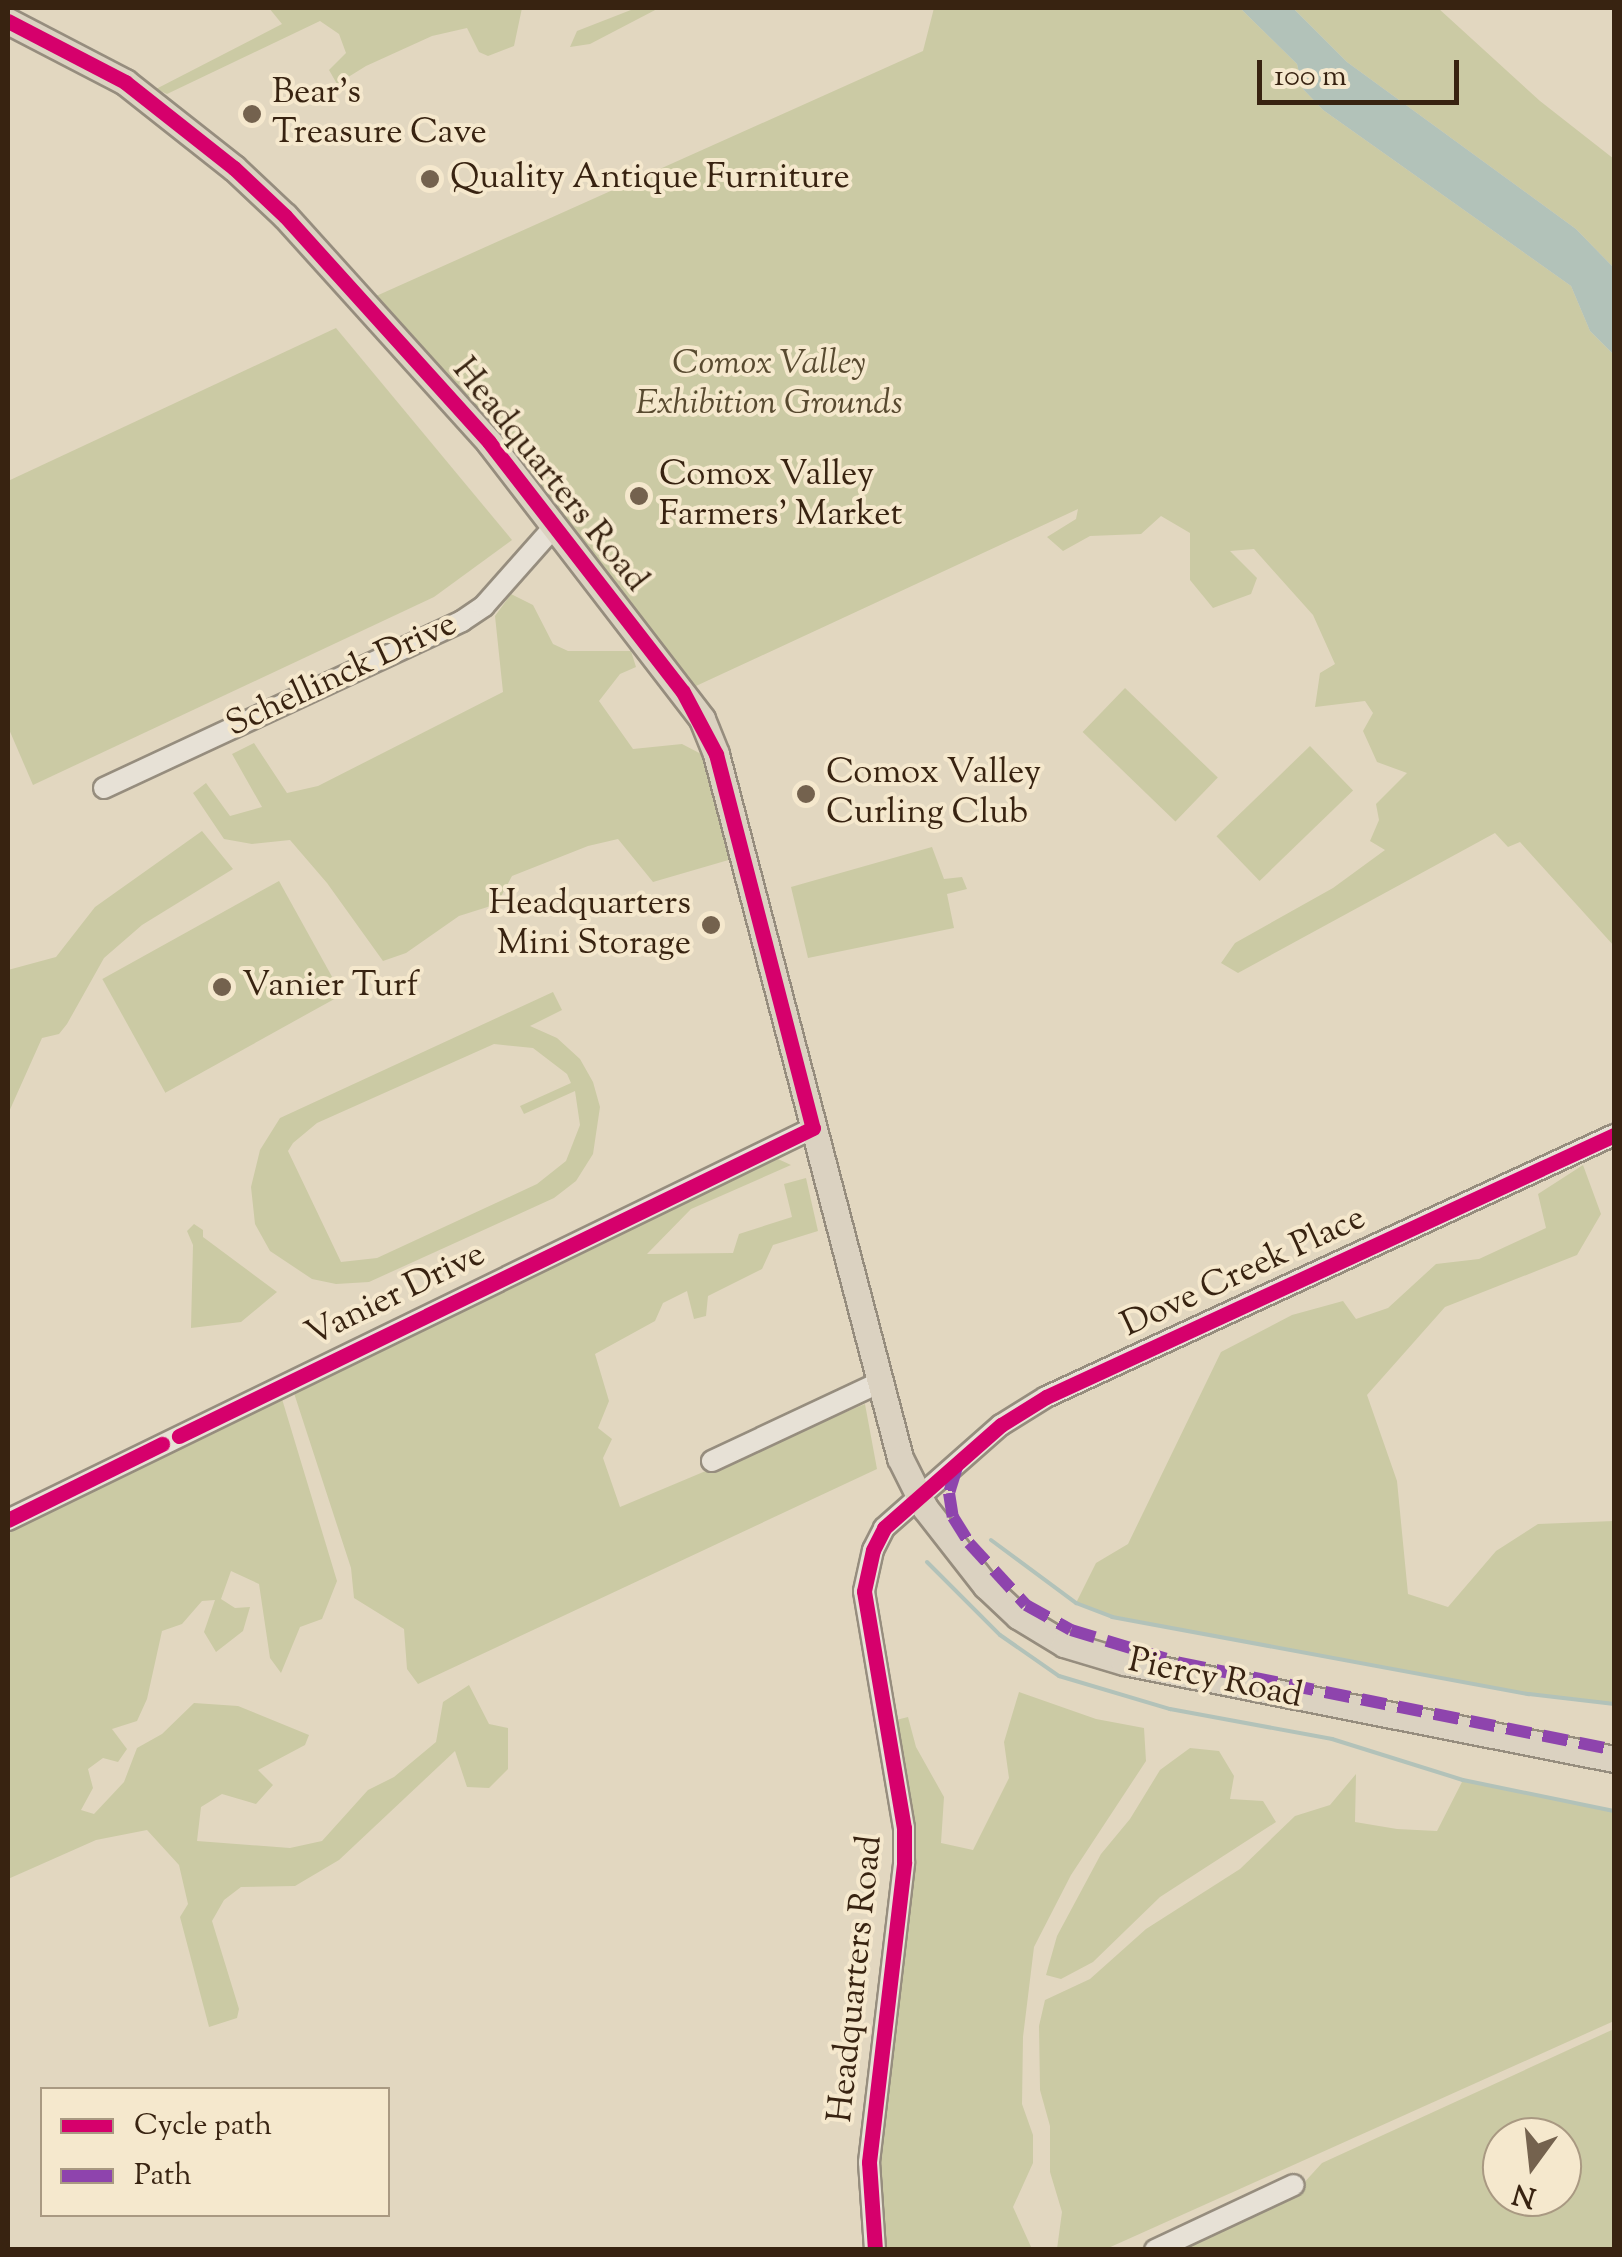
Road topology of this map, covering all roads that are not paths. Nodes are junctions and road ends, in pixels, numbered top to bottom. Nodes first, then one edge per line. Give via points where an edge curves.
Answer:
1 (8, 21) edge
2 (553, 528) junction
3 (104, 788) dead end
4 (813, 1128) junction
5 (1614, 1136) edge
6 (882, 1382) junction
7 (900, 1458) joint
8 (712, 1460) dead end
9 (917, 1494) junction
10 (8, 1520) edge
11 (1614, 1759) edge
12 (1294, 2185) dead end
13 (875, 2250) edge
14 (1155, 2250) edge

1 - 2 main road, Headquarters Road via 125,82 234,168 366,301 489,442
2 - 3 street, Schellinck Drive via 484,606 462,621
2 - 4 main road, Headquarters Road via 702,719
4 - 6 main road, Headquarters Road
4 - 10 street, Vanier Drive
5 - 9 street, Dove Creek Place via 1046,1397
6 - 7 main road, Headquarters Road
6 - 8 street
7 - 9 main road, Piercy Road
9 - 11 main road, Piercy Road via 986,1586 1064,1644 1176,1675
9 - 13 street, Headquarters Road via 884,1528 864,1591 904,1828 869,2162
12 - 14 street

